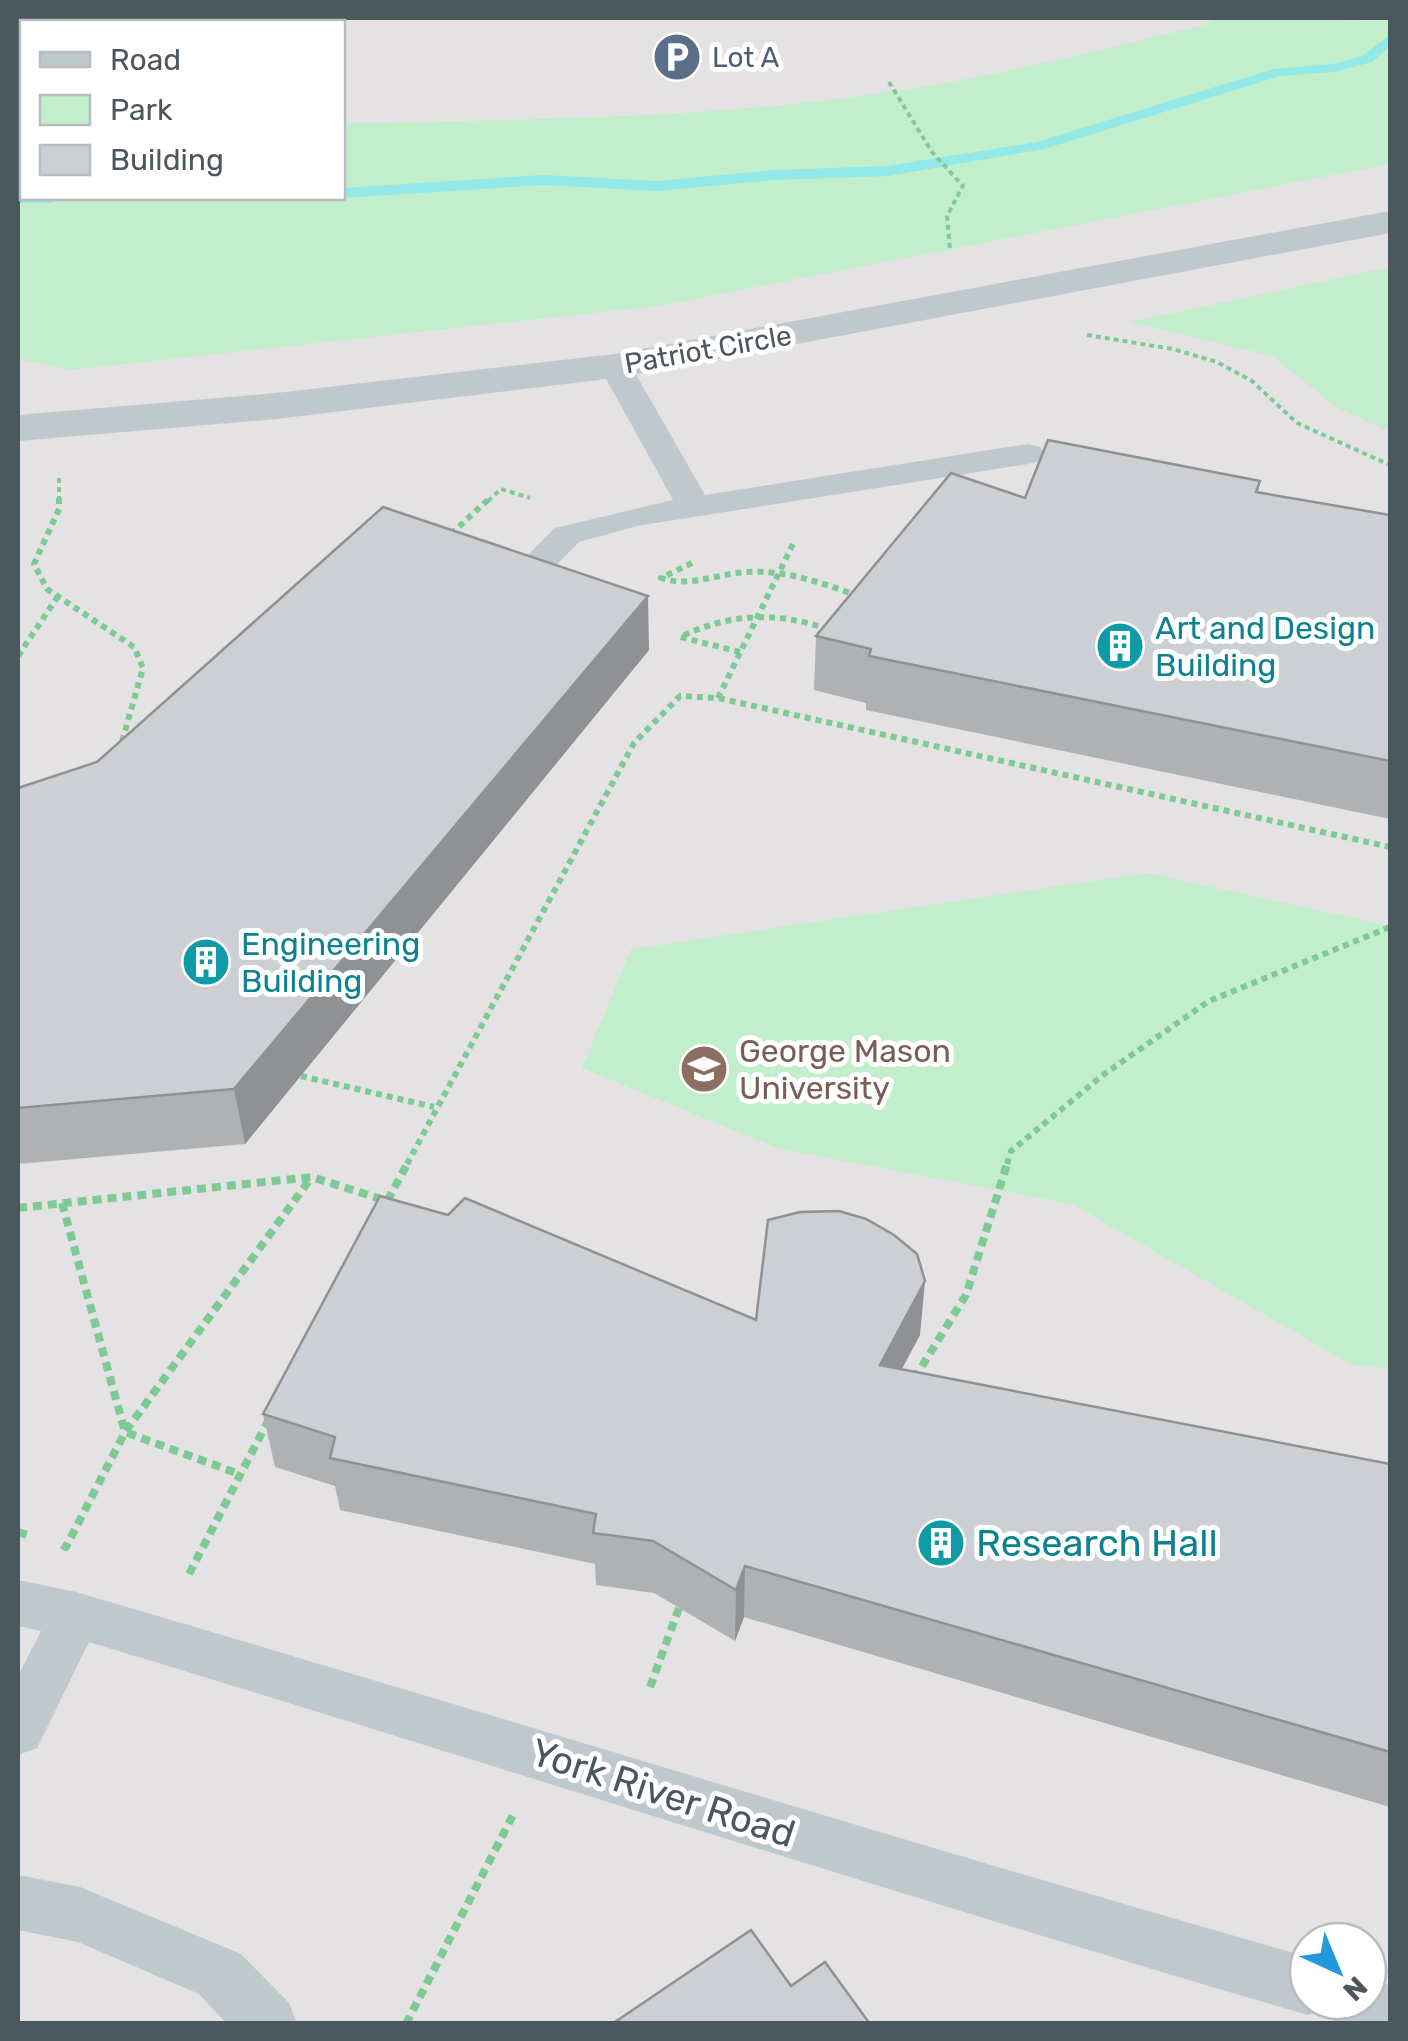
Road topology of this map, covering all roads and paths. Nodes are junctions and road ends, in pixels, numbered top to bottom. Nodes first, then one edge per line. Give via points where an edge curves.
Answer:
1 (889, 82) dead end
2 (1390, 222) edge
3 (951, 251) dead end
4 (1084, 334) dead end
5 (615, 366) junction
6 (23, 425) edge
7 (1028, 454) dead end
8 (60, 462) dead end
9 (1390, 465) edge
10 (540, 501) dead end
11 (694, 506) junction
12 (786, 534) dead end
13 (449, 536) edge
14 (694, 562) dead end
15 (779, 573) junction
16 (516, 586) edge
17 (58, 596) junction
18 (872, 601) edge
19 (758, 615) junction
20 (843, 635) edge
21 (740, 652) junction
22 (18, 656) edge
23 (718, 698) junction
24 (120, 758) edge
25 (1390, 847) edge
26 (1390, 927) edge
27 (301, 1076) edge
28 (434, 1108) junction
29 (312, 1177) junction
30 (387, 1201) junction
31 (62, 1203) junction
32 (401, 1206) edge
33 (18, 1208) edge
34 (378, 1218) edge
35 (908, 1389) edge
36 (276, 1406) edge
37 (125, 1432) junction
38 (239, 1474) junction
39 (66, 1546) dead end
40 (190, 1574) dead end
41 (18, 1602) edge
42 (679, 1608) edge
43 (76, 1614) junction
44 (650, 1687) dead end
45 (18, 1730) edge
46 (520, 1803) dead end
47 (18, 1903) edge
48 (1288, 1980) edge
49 (268, 2024) edge
50 (406, 2024) edge

1 - 3 path via 932,152 963,186 947,206
2 - 5 street, Patriot Circle
4 - 9 path via 1230,367 1303,427
5 - 6 street, Patriot Circle via 276,406
5 - 11 lane
7 - 11 lane
8 - 17 path via 59,508 34,564
10 - 13 path via 501,489
11 - 16 lane via 567,535
12 - 15 path via 799,532
14 - 15 path via 661,578 676,586 744,572
15 - 18 path
15 - 19 path
17 - 22 path
17 - 24 path via 134,647 143,668
19 - 20 path via 788,616
19 - 21 path
19 - 21 path via 724,618 680,637
21 - 23 path
23 - 25 path
23 - 28 path via 680,696 634,743
26 - 35 path via 1209,1001 1103,1075 1011,1151 966,1295
27 - 28 path
28 - 30 path
29 - 30 path
29 - 31 path
29 - 37 path
30 - 32 path
30 - 34 path
31 - 33 path
31 - 37 path
36 - 38 path
37 - 38 path
37 - 39 path
38 - 40 path
41 - 43 lane, York River Road
42 - 44 path
43 - 45 lane
43 - 48 lane, York River Road
46 - 50 path
47 - 49 lane via 80,1915 220,1974

